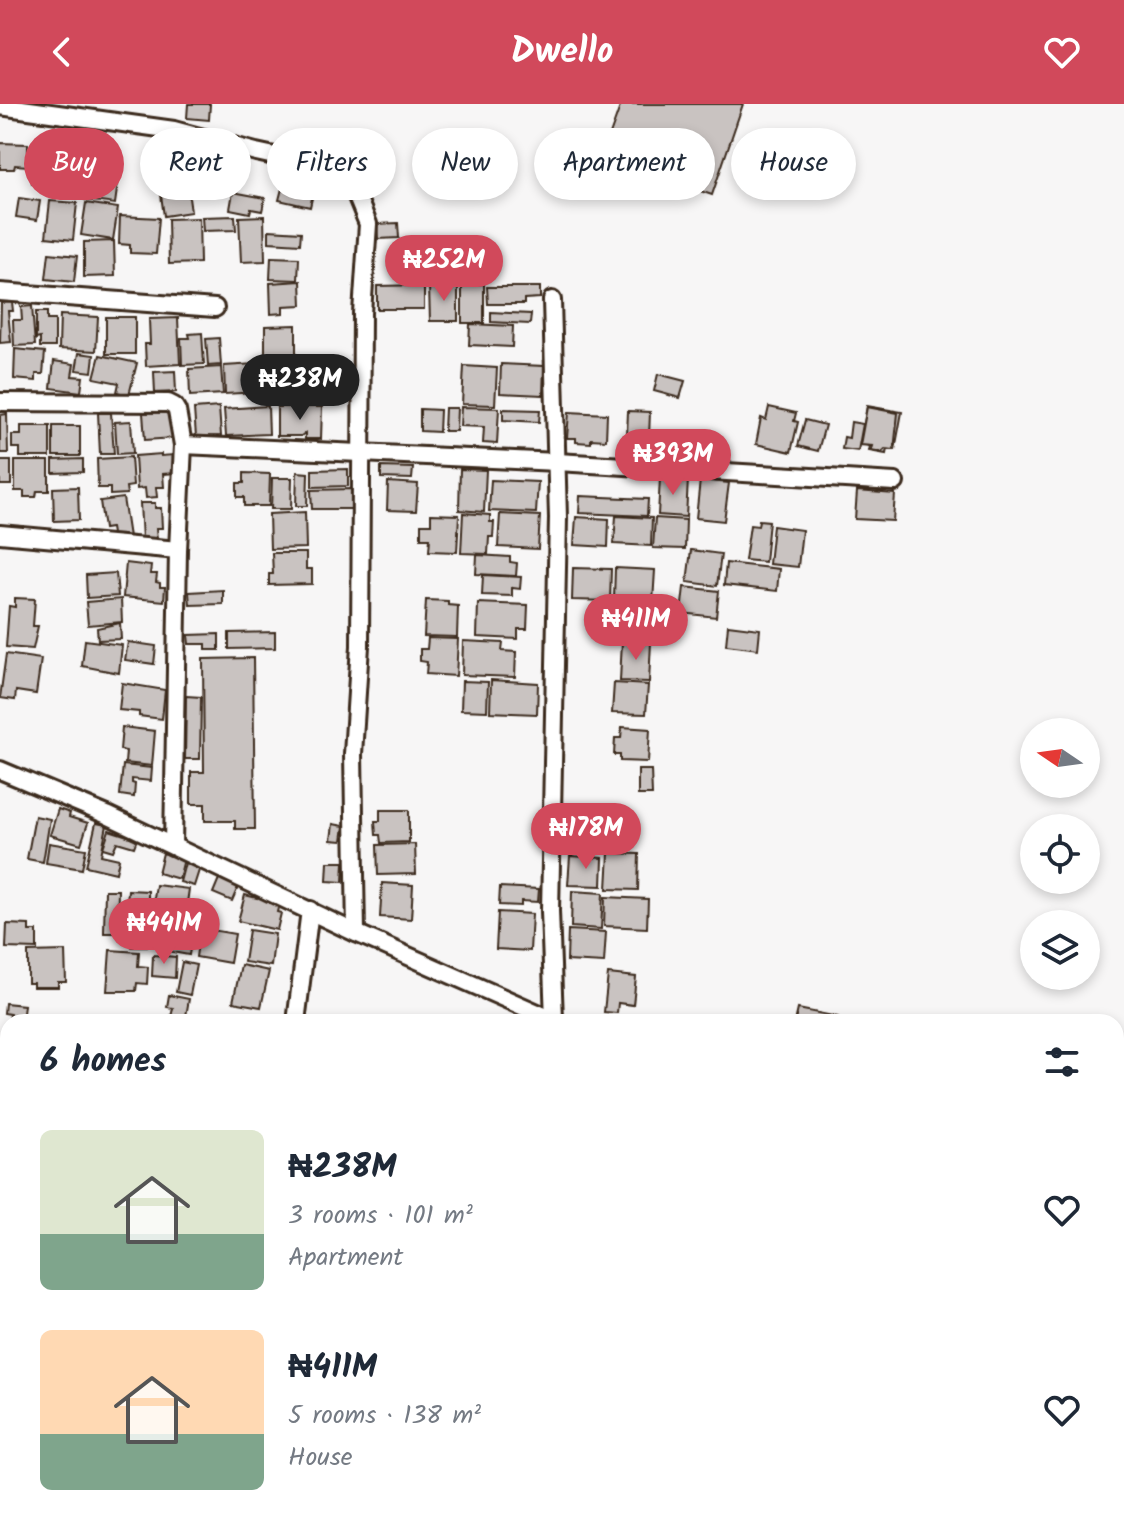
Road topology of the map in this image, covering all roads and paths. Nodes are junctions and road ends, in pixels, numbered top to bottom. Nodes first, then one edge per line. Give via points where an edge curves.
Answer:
1 (0, 106) edge
2 (0, 292) edge
3 (552, 300) dead end
4 (215, 308) dead end
5 (0, 402) edge
6 (183, 445) junction
7 (361, 454) junction
8 (557, 462) junction
9 (895, 482) dead end
10 (0, 534) edge
11 (178, 550) junction
12 (0, 770) edge
13 (173, 846) junction
14 (310, 910) junction
15 (356, 933) junction
16 (297, 1014) edge
17 (540, 1014) edge
18 (556, 1014) edge

1 - 7 street via 174,130 316,165 351,182 368,224
2 - 4 street
3 - 8 street
5 - 6 street via 168,403 177,411
6 - 7 street
6 - 11 street
7 - 8 street
7 - 15 street via 360,646 353,754
8 - 9 street
8 - 18 street via 550,911
10 - 11 street
11 - 13 street
12 - 13 street
13 - 14 street
14 - 15 street
14 - 16 street
15 - 17 street

